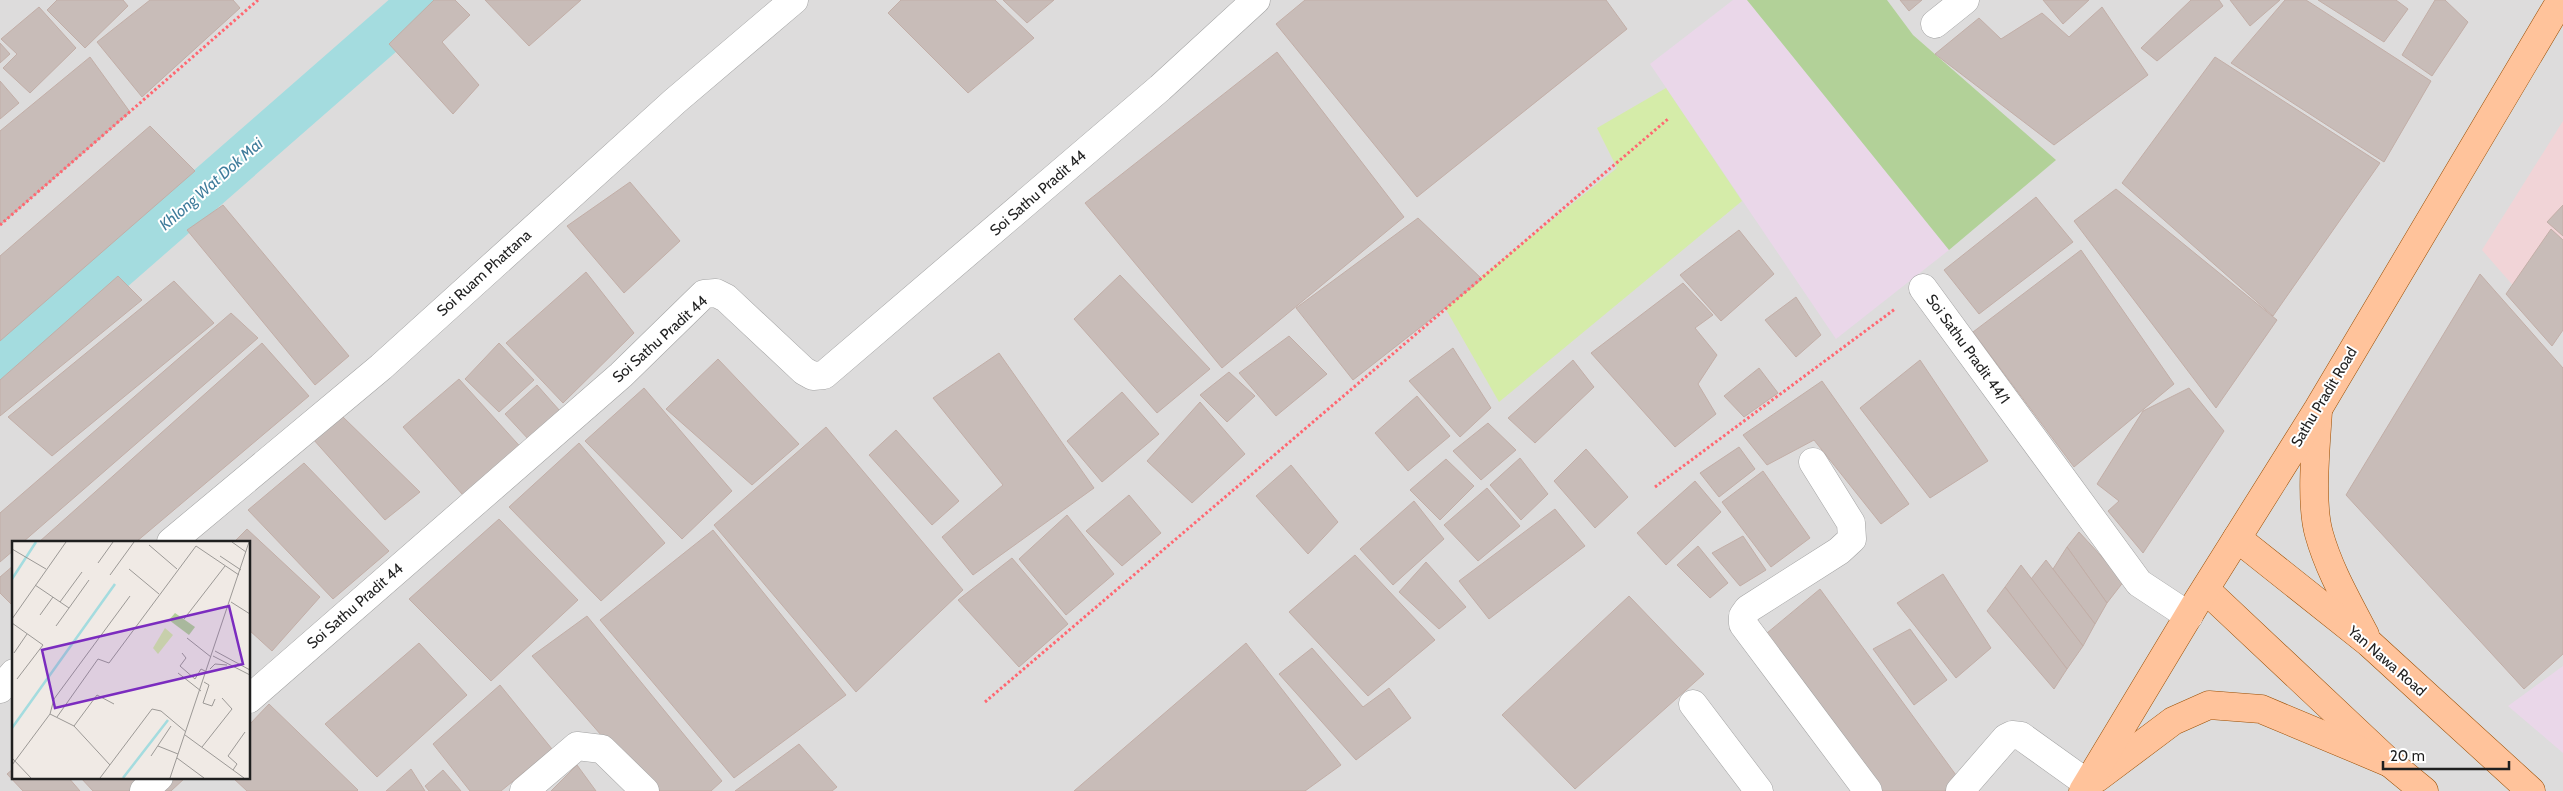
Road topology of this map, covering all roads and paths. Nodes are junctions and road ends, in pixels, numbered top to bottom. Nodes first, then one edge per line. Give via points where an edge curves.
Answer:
1 (258, 0) edge
2 (794, 0) edge
3 (1256, 0) edge
4 (1965, 0) edge
5 (2561, 0) edge
6 (1935, 24) dead end
7 (1668, 119) dead end
8 (0, 225) edge
9 (1923, 288) joint
10 (2318, 409) junction
11 (1813, 462) dead end
12 (1655, 487) dead end
13 (2237, 538) junction
14 (172, 541) edge
15 (2206, 590) junction
16 (2188, 616) junction
17 (2369, 643) junction
18 (12, 675) edge
19 (0, 689) edge
20 (250, 698) edge
21 (985, 702) dead end
22 (1693, 704) dead end
23 (2390, 763) junction
24 (158, 778) edge
25 (2086, 788) edge
26 (144, 791) edge
27 (524, 791) edge
28 (645, 791) edge
29 (1759, 791) edge
30 (1868, 791) edge
31 (1960, 791) edge
32 (2424, 791) edge
33 (2531, 791) edge

1 - 8 path
2 - 14 street, Soi Ruam Phattana via 675,101 382,366
3 - 20 street, Soi Sathu Pradit 44 via 1160,88 824,375 813,376 804,370 726,298 716,293 704,294 621,375
4 - 6 street
5 - 10 main road, Sathu Pradit Road
7 - 21 path
9 - 12 path, Soi Sathu Pradit 44/1
9 - 16 street, Soi Sathu Pradit 44/1 via 2139,583
10 - 13 main road, Sathu Pradit Road
10 - 17 main road via 2315,486 2318,532 2337,582
11 - 30 street via 1851,523 1852,539 1839,551 1748,609 1743,616 1743,624
13 - 15 main road, Sathu Pradit Road
13 - 17 main road, Yan Nawa Road
15 - 16 main road, Sathu Pradit Road
15 - 23 main road
16 - 25 main road, Sathu Pradit Road
17 - 33 main road, Yan Nawa Road
18 - 19 street
22 - 29 street
23 - 25 main road via 2261,709 2209,705 2173,721
23 - 32 main road
24 - 26 street
25 - 31 street via 2021,736 2012,735
27 - 28 street via 577,746 602,749

